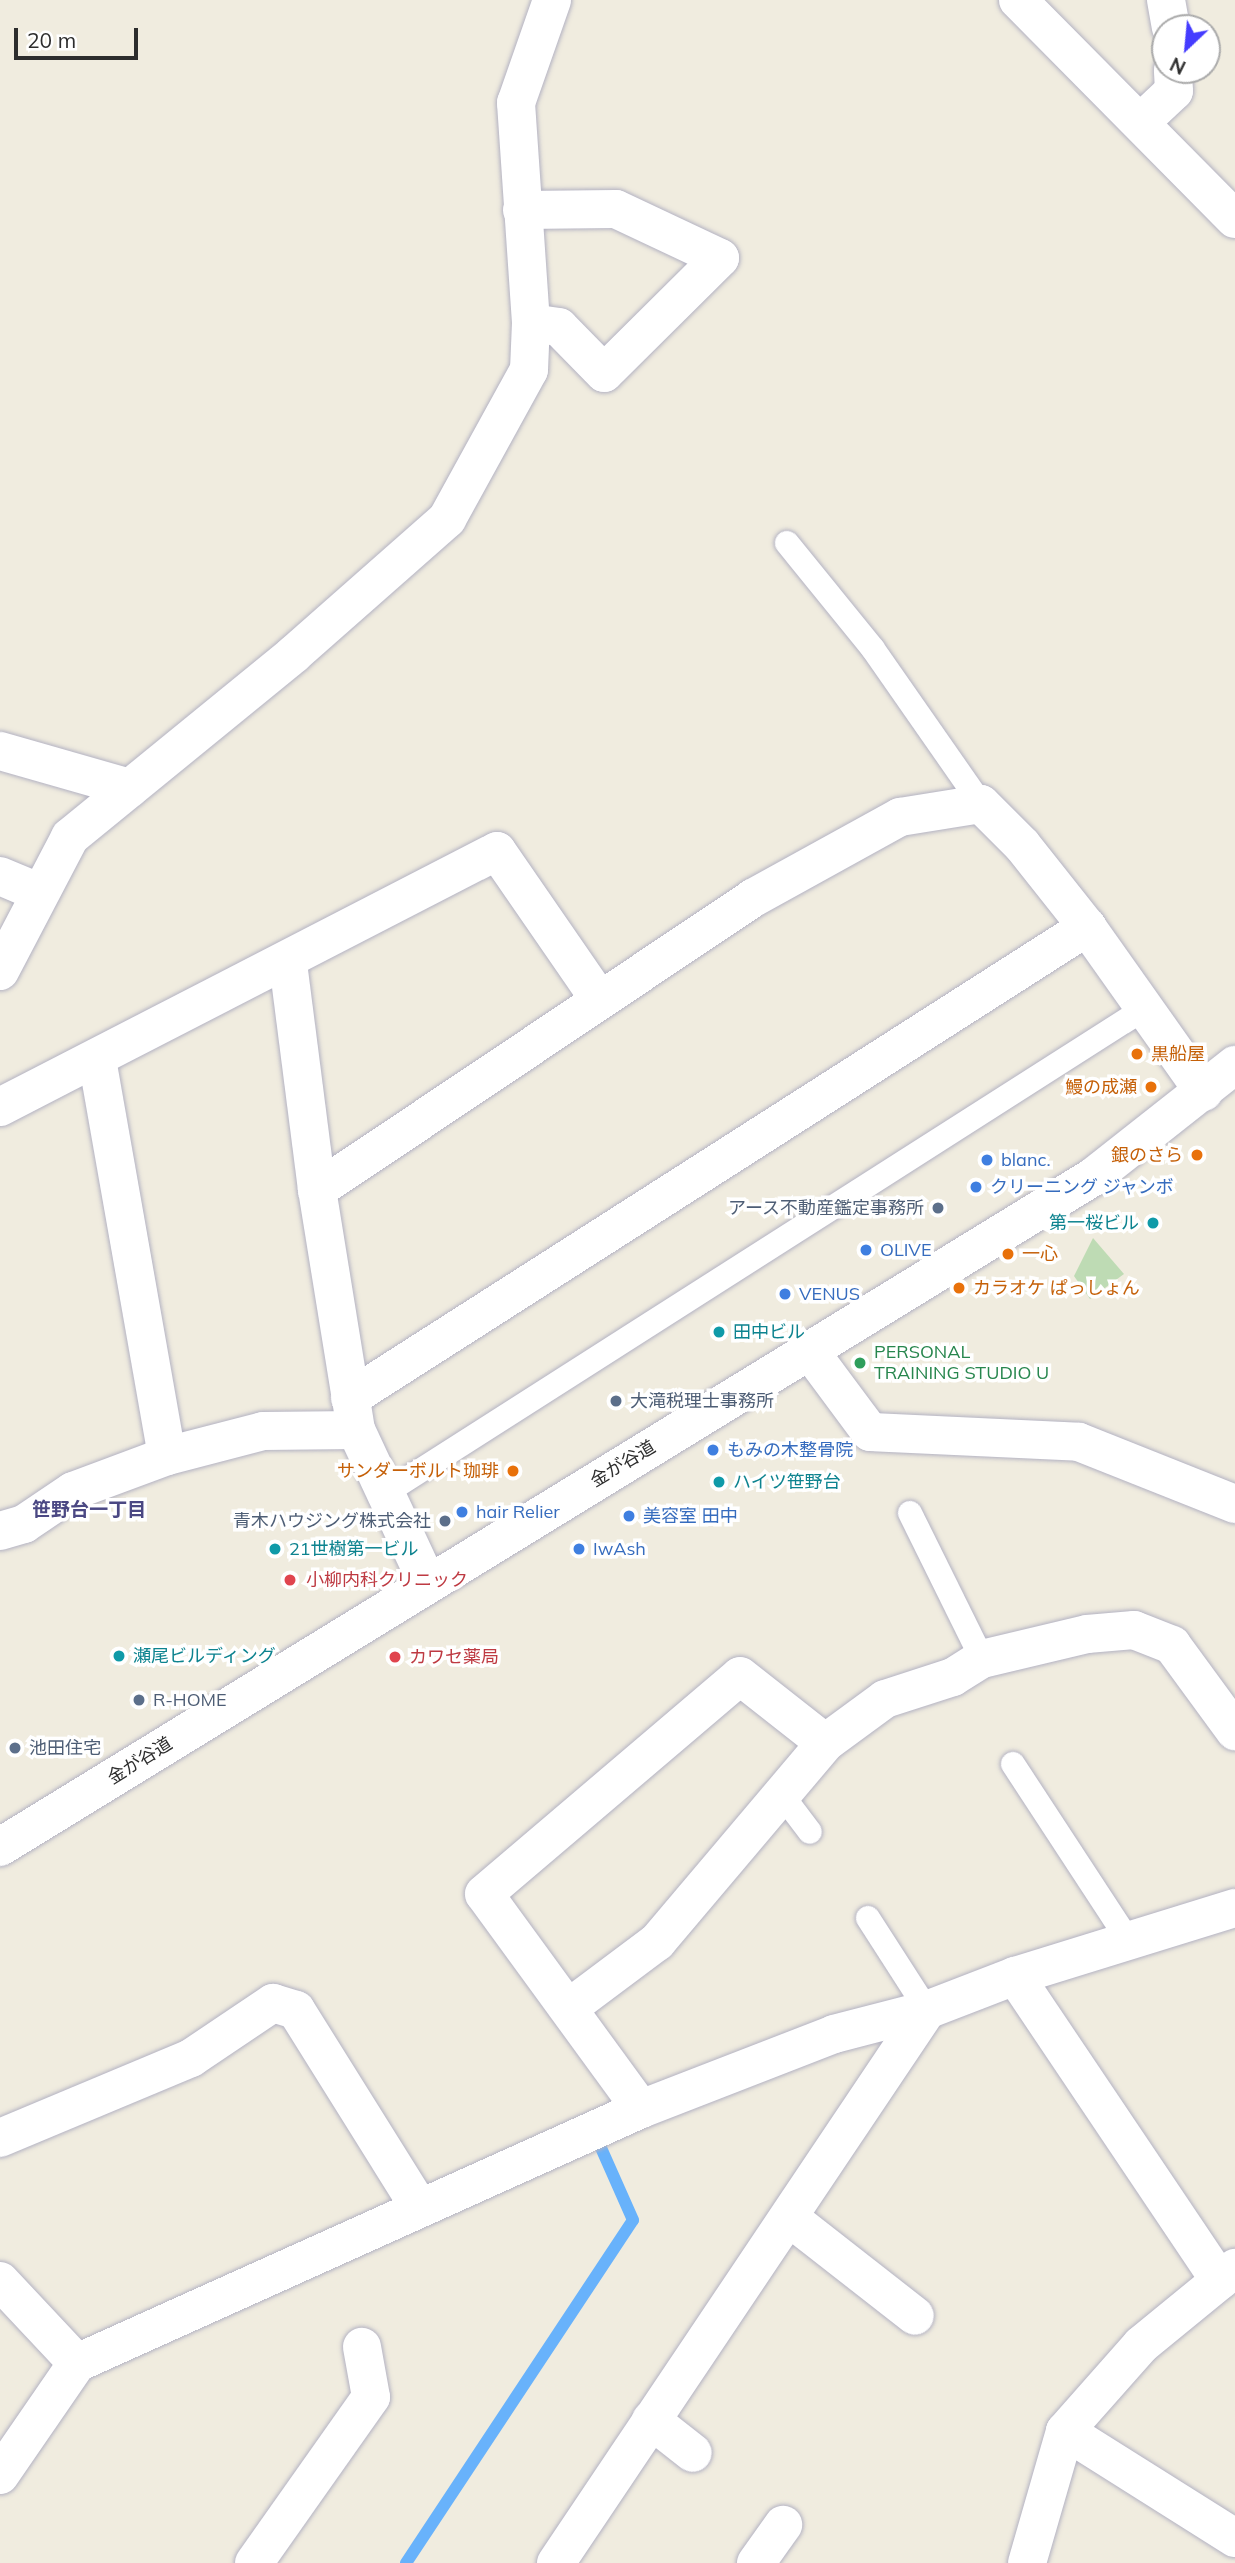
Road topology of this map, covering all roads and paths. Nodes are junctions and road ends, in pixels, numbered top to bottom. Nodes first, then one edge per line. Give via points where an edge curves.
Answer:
1 (552, 0) edge
2 (1018, 0) edge
3 (1174, 84) edge
4 (1141, 122) junction
5 (522, 210) junction
6 (1235, 219) edge
7 (531, 323) junction
8 (787, 542) dead end
9 (0, 751) edge
10 (130, 788) junction
11 (981, 804) junction
12 (0, 876) edge
13 (38, 892) junction
14 (1087, 927) junction
15 (288, 963) junction
16 (0, 971) edge
17 (599, 999) junction
18 (1142, 1010) junction
19 (97, 1059) junction
20 (1235, 1065) edge
21 (1204, 1092) junction
22 (0, 1107) edge
23 (317, 1190) junction
24 (809, 1350) junction
25 (353, 1414) junction
26 (167, 1456) junction
27 (382, 1494) junction
28 (1235, 1504) edge
29 (910, 1513) dead end
30 (0, 1531) edge
31 (427, 1582) junction
32 (982, 1660) junction
33 (1235, 1731) edge
34 (825, 1743) junction
35 (1013, 1764) dead end
36 (782, 1795) junction
37 (810, 1832) dead end
38 (0, 1847) edge
39 (1235, 1908) edge
40 (868, 1918) dead end
41 (1128, 1940) junction
42 (1015, 1976) junction
43 (570, 2007) junction
44 (927, 2010) junction
45 (641, 2109) junction
46 (0, 2138) edge
47 (419, 2207) junction
48 (791, 2219) junction
49 (1227, 2275) edge
50 (0, 2281) edge
51 (915, 2315) dead end
52 (362, 2347) dead end
53 (77, 2362) junction
54 (651, 2420) junction
55 (1065, 2431) junction
56 (693, 2453) dead end
57 (0, 2475) edge
58 (783, 2525) dead end
59 (1235, 2538) edge
60 (254, 2563) edge
61 (555, 2563) edge
62 (756, 2563) edge
63 (1027, 2563) edge

1 - 5 street via 516,103
2 - 4 street
3 - 4 street via 1174,91
4 - 6 street
5 - 7 street
5 - 7 street via 616,209 720,258 604,373 559,327
7 - 10 street via 529,370 447,519
8 - 11 lane via 873,649
9 - 10 street
10 - 13 street via 70,837
11 - 14 street via 1022,845
11 - 17 street via 900,817 753,898
12 - 13 street
13 - 16 street
14 - 18 street
14 - 25 street
15 - 17 street via 497,851
15 - 19 street
15 - 23 street
17 - 23 street
18 - 21 street
18 - 27 lane
19 - 22 street
19 - 26 street
20 - 21 street, 金が谷道
21 - 24 street, 金が谷道 via 1093,1177
23 - 25 street
24 - 28 street via 870,1432 1079,1442
24 - 31 street, 金が谷道
25 - 26 street
25 - 27 street
26 - 30 street via 74,1491 24,1524
27 - 31 street
29 - 32 lane
31 - 38 street, 金が谷道
32 - 33 street via 1087,1633 1134,1630 1172,1645
32 - 34 street via 953,1676 885,1699
34 - 36 street
34 - 43 street via 740,1676 484,1894
35 - 41 lane
36 - 37 lane
36 - 43 street via 657,1942
39 - 41 street
40 - 44 lane
41 - 42 street
42 - 44 street
42 - 49 street
43 - 45 street
44 - 45 street via 834,2034
44 - 48 street
45 - 47 street
46 - 47 street via 191,2058 273,2003 296,2010
47 - 53 street via 342,2247
48 - 51 street
48 - 54 street
49 - 55 street via 1141,2345
50 - 53 street
52 - 60 street via 371,2398
53 - 57 street
54 - 56 street
54 - 61 street
55 - 59 street
55 - 63 street
58 - 62 street

